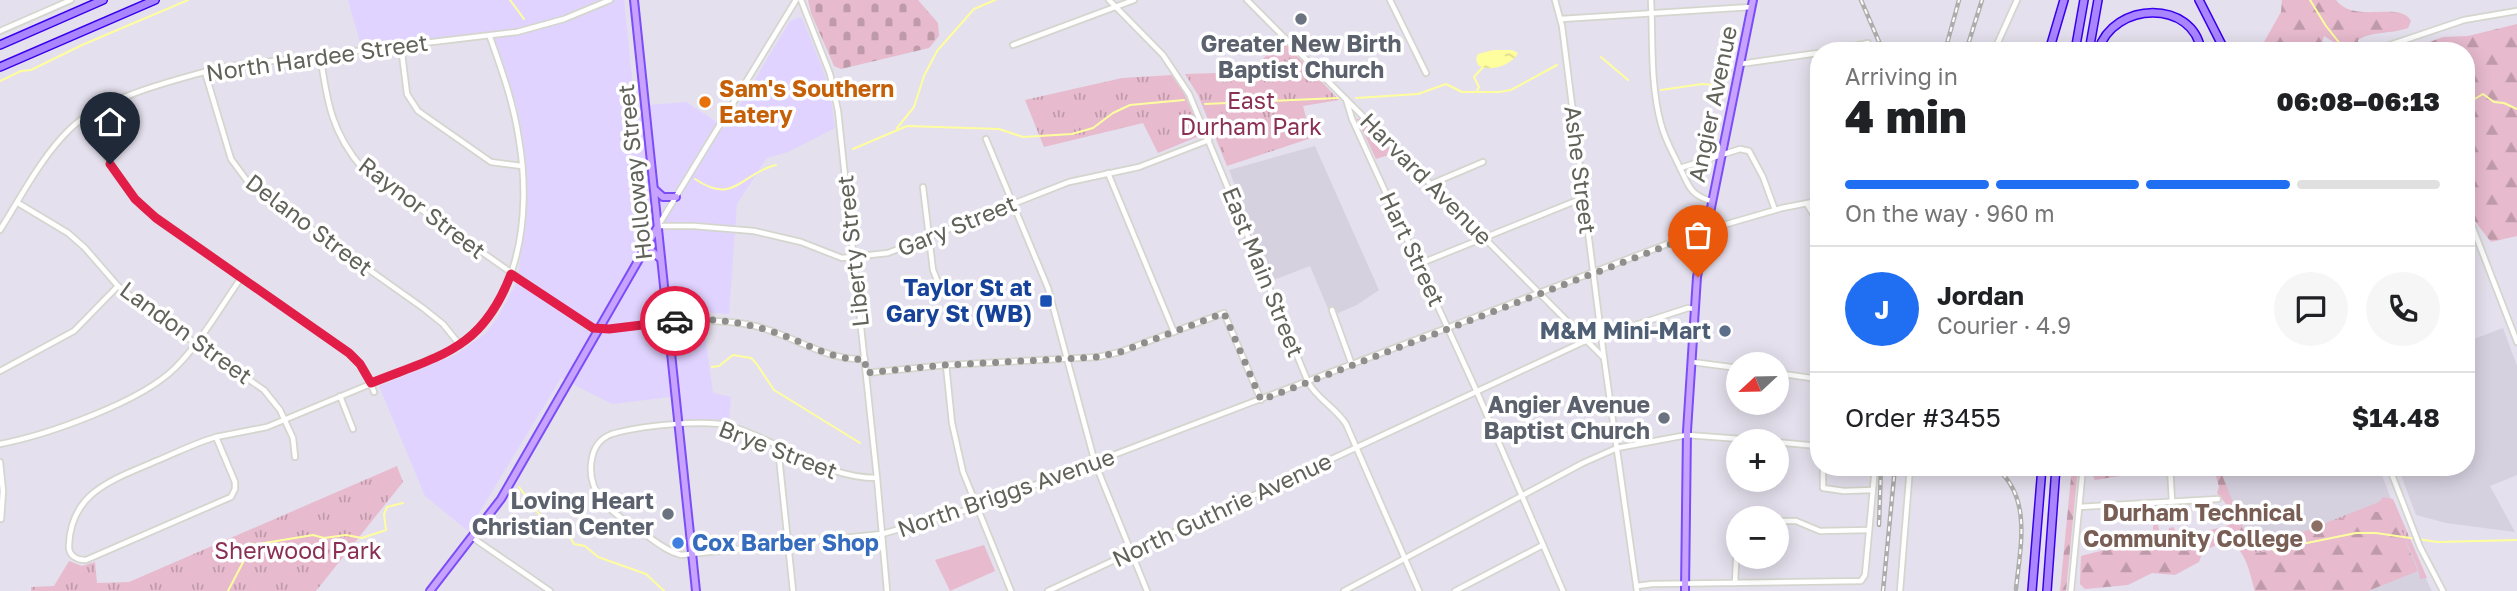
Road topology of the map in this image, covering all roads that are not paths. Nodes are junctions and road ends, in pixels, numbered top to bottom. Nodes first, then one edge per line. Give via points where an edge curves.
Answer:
1 (71, 0) edge
2 (103, 0) edge
3 (155, 0) edge
4 (610, 0) edge
5 (634, 0) edge
6 (799, 0) edge
7 (1109, 0) edge
8 (1134, 0) edge
9 (1247, 0) edge
10 (1390, 0) edge
11 (1555, 0) edge
12 (1651, 0) edge
13 (2017, 0) edge
14 (2064, 0) edge
15 (2084, 0) edge
16 (2098, 0) edge
17 (2199, 0) edge
18 (1752, 4) edge
19 (2168, 6) dead end
20 (1116, 7) junction
21 (2128, 9) dead end
22 (2517, 11) edge
23 (1651, 13) junction
24 (1561, 19) junction
25 (0, 32) edge
26 (490, 37) junction
27 (1998, 42) edge
28 (2052, 42) edge
29 (2077, 42) edge
30 (2091, 42) edge
31 (2102, 42) edge
32 (2199, 42) edge
33 (2220, 42) edge
34 (2399, 42) edge
35 (0, 45) edge
36 (1013, 45) dead end
37 (401, 46) junction
38 (320, 54) junction
39 (1810, 54) edge
40 (1739, 64) junction
41 (0, 67) edge
42 (205, 72) junction
43 (1426, 73) dead end
44 (1346, 99) junction
45 (81, 120) junction
46 (986, 139) dead end
47 (1209, 140) junction
48 (1720, 155) junction
49 (1483, 162) dead end
50 (522, 166) junction
51 (1680, 168) junction
52 (1108, 173) junction
53 (1431, 184) junction
54 (923, 187) dead end
55 (654, 189) junction
56 (676, 197) junction
57 (1583, 198) junction
58 (1711, 201) junction
59 (18, 203) junction
60 (1013, 203) junction
61 (1810, 203) edge
62 (1807, 204) junction
63 (1810, 209) edge
64 (1775, 210) junction
65 (658, 226) junction
66 (0, 230) edge
67 (1705, 231) junction
68 (2475, 234) edge
69 (929, 236) junction
70 (1484, 236) junction
71 (642, 256) junction
72 (853, 258) junction
73 (663, 261) junction
74 (1419, 264) junction
75 (1593, 272) junction
76 (511, 274) junction
77 (241, 278) junction
78 (937, 280) dead end
79 (118, 286) junction
80 (1539, 292) junction
81 (1694, 309) junction
82 (1332, 310) dead end
83 (668, 322) junction
84 (1448, 327) junction
85 (600, 329) junction
86 (1174, 332) junction
87 (1601, 337) junction
88 (1588, 341) junction
89 (2517, 342) edge
90 (196, 343) junction
91 (460, 345) junction
92 (1604, 358) junction
93 (865, 359) junction
94 (1068, 359) junction
95 (1691, 362) junction
96 (946, 365) junction
97 (1352, 365) junction
98 (1726, 366) edge
99 (0, 371) edge
100 (866, 373) junction
101 (1789, 375) edge
102 (1810, 378) edge
103 (1308, 382) junction
104 (371, 383) junction
105 (374, 392) dead end
106 (1477, 392) junction
107 (340, 396) junction
108 (1261, 400) junction
109 (285, 419) junction
110 (679, 425) junction
111 (352, 429) dead end
112 (1687, 435) junction
113 (216, 437) junction
114 (1726, 438) edge
115 (1789, 443) edge
116 (0, 444) edge
117 (1810, 445) edge
118 (778, 447) junction
119 (1357, 447) junction
120 (1617, 448) junction
121 (295, 457) dead end
122 (0, 463) edge
123 (1095, 463) junction
124 (1824, 476) edge
125 (1874, 476) edge
126 (1909, 476) edge
127 (2040, 476) edge
128 (2057, 476) edge
129 (2082, 476) edge
130 (2171, 476) edge
131 (2392, 476) edge
132 (877, 478) junction
133 (1872, 490) junction
134 (1522, 496) junction
135 (2218, 499) dead end
136 (2172, 502) junction
137 (976, 507) junction
138 (2079, 507) junction
139 (1, 519) edge
140 (1789, 521) edge
141 (1869, 530) junction
142 (882, 534) junction
143 (473, 538) junction
144 (788, 545) junction
145 (1543, 545) junction
146 (1131, 552) junction
147 (692, 555) junction
148 (1405, 559) junction
149 (1736, 569) edge
150 (1735, 583) junction
151 (1637, 588) edge
152 (1686, 588) edge
153 (430, 591) edge
154 (550, 591) edge
155 (696, 591) edge
156 (793, 591) edge
157 (887, 591) edge
158 (1011, 591) edge
159 (1048, 591) edge
160 (1147, 591) edge
161 (1344, 591) edge
162 (1419, 591) edge
163 (1455, 591) edge
164 (1563, 591) edge
165 (1900, 591) edge
166 (2032, 591) edge
167 (2047, 591) edge
168 (2071, 591) edge
169 (2443, 591) edge

1 - 25 street
2 - 35 highway
3 - 41 highway
4 - 26 street, North Hardee Street via 547,24
5 - 55 main road, Holloway Street
6 - 56 street
6 - 72 street, Liberty Street via 824,55 835,95
7 - 20 street, East Main Street
8 - 20 street
9 - 44 street, Harvard Avenue
10 - 43 street
11 - 24 street, Ashe Street
12 - 23 street
13 - 27 street
14 - 28 highway
15 - 29 highway
16 - 30 highway
17 - 33 highway
18 - 23 street
18 - 40 main road, Angier Avenue
19 - 32 highway via 2189,21
20 - 36 street
20 - 47 street, East Main Street via 1176,71
21 - 31 highway via 2108,26
22 - 34 street via 2464,20
23 - 24 street
23 - 51 street via 1658,115
24 - 57 street, Ashe Street
26 - 37 street, North Hardee Street
26 - 50 street via 514,113
37 - 38 street, North Hardee Street
37 - 50 street via 407,94 418,111 491,162
38 - 42 street, North Hardee Street
38 - 76 street, Raynor Street via 331,116 354,158 372,176
39 - 40 street
40 - 48 main road, Angier Avenue
42 - 45 street, North Hardee Street via 112,103
42 - 91 street, Delano Street via 231,159 251,186 423,308
44 - 53 street, Harvard Avenue
44 - 74 street, Hart Street
45 - 59 street, North Hardee Street via 57,144
45 - 77 street via 145,209
46 - 60 street
47 - 52 street, Gary Street via 1154,162
47 - 103 street, East Main Street
48 - 51 street
48 - 58 main road, Angier Avenue
48 - 64 street via 1740,149 1754,157
49 - 53 street
50 - 76 street via 522,212
51 - 58 street via 1693,193
52 - 60 street, Gary Street
52 - 86 street
53 - 70 street, Harvard Avenue
54 - 69 street
55 - 56 main road via 663,197
55 - 65 main road, Holloway Street
56 - 65 street
57 - 70 street
57 - 75 street, Ashe Street
58 - 67 main road, Angier Avenue
59 - 66 street, North Hardee Street
59 - 79 street, Landon Street via 68,233
60 - 69 street, Gary Street
60 - 94 street via 1048,288
61 - 62 street, North Briggs Avenue
62 - 63 street
62 - 64 street, North Briggs Avenue
64 - 67 street, North Briggs Avenue
65 - 71 main road
65 - 72 street, Gary Street via 754,231
65 - 73 main road, Holloway Street
67 - 75 street, North Briggs Avenue
67 - 81 main road, Angier Avenue
68 - 89 street
69 - 72 street, Gary Street via 888,253
69 - 78 street
70 - 74 street
70 - 80 street, Harvard Avenue
71 - 73 main road via 653,252
71 - 85 main road
72 - 93 street, Liberty Street
73 - 83 main road, Holloway Street
74 - 84 street, Hart Street
75 - 80 street, North Briggs Avenue
75 - 87 street, Ashe Street
76 - 85 street, Raynor Street via 573,317
76 - 91 street via 493,313
77 - 90 street
77 - 104 street via 349,353
79 - 90 street, Landon Street
79 - 99 street via 74,331
80 - 84 street, North Briggs Avenue
80 - 88 street, Harvard Avenue
81 - 87 street, North Guthrie Avenue
81 - 95 main road, Angier Avenue
82 - 97 street
83 - 85 street
83 - 93 street via 752,325 838,358
83 - 110 main road, Holloway Street
84 - 97 street, North Briggs Avenue
84 - 106 street, Hart Street
85 - 143 main road
86 - 94 street via 1112,355
86 - 108 street via 1224,313
87 - 88 street, North Guthrie Avenue
87 - 92 street, Ashe Street
88 - 92 street, Harvard Avenue
88 - 106 street, North Guthrie Avenue
90 - 109 street, Landon Street via 264,390
90 - 116 street via 174,369 148,389 40,435
91 - 104 street
92 - 120 street, Ashe Street
93 - 100 street, Liberty Street
94 - 96 street
94 - 123 street
95 - 98 street
95 - 112 main road, Angier Avenue
96 - 100 street
96 - 137 street via 954,438
97 - 103 street, North Briggs Avenue
100 - 132 street, Liberty Street
101 - 102 street
103 - 108 street, North Briggs Avenue
103 - 119 street, East Main Street via 1343,419
104 - 105 street
104 - 107 street
106 - 119 street, North Guthrie Avenue
106 - 134 street, Hart Street
107 - 109 street
107 - 111 street
108 - 123 street, North Briggs Avenue
109 - 113 street via 257,430
109 - 121 street, Landon Street
110 - 118 street, Brye Street via 728,426
110 - 147 main road, Holloway Street
110 - 147 street, Brye Street via 607,435 594,452 590,473 605,507 668,550
112 - 114 street
112 - 120 street
112 - 152 main road, Angier Avenue
113 - 113 street via 92,493 72,526 72,556 86,560 231,497 235,482
115 - 117 street
118 - 132 street, Brye Street via 839,474
118 - 144 street
119 - 146 street, North Guthrie Avenue
119 - 148 street, East Main Street
120 - 134 street
120 - 151 street, Ashe Street
122 - 139 street
123 - 137 street, North Briggs Avenue
123 - 146 street
124 - 133 street via 1823,488
125 - 133 street
126 - 165 street
127 - 166 highway
128 - 167 highway
129 - 138 street
130 - 136 street
131 - 169 street
132 - 142 street, Liberty Street
133 - 141 street
134 - 145 street, Hart Street
134 - 148 street
135 - 136 street
136 - 138 street
137 - 142 street, North Briggs Avenue
137 - 158 street
138 - 168 street
140 - 141 street via 1820,531
141 - 150 street via 1861,581 1772,586
142 - 144 street, North Briggs Avenue
142 - 157 street, Liberty Street
143 - 153 main road
143 - 154 street
144 - 147 street, North Briggs Avenue
144 - 156 street
145 - 163 street
145 - 164 street, Hart Street
146 - 159 street, North Guthrie Avenue
146 - 160 street
147 - 155 main road, Holloway Street
148 - 161 street
148 - 162 street, East Main Street
149 - 150 street
150 - 152 street
151 - 152 street

